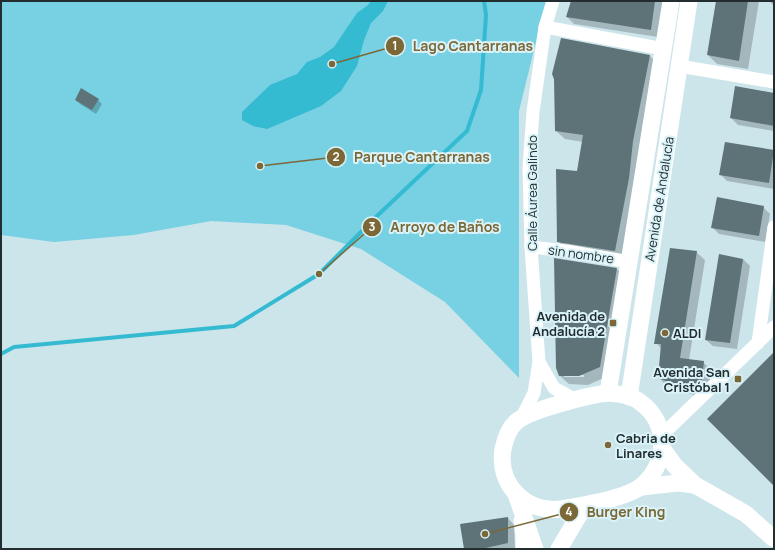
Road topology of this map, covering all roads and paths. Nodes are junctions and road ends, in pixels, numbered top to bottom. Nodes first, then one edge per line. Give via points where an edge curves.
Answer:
1 (553, 1) edge
2 (671, 1) edge
3 (689, 1) edge
4 (545, 27) junction
5 (664, 49) junction
6 (679, 66) junction
7 (774, 82) edge
8 (774, 227) edge
9 (531, 247) junction
10 (630, 262) junction
11 (774, 327) edge
12 (758, 343) junction
13 (540, 362) junction
14 (608, 393) junction
15 (629, 396) junction
16 (576, 400) junction
17 (521, 419) junction
18 (662, 442) junction
19 (696, 485) junction
20 (641, 487) junction
21 (516, 494) junction
22 (592, 502) junction
23 (774, 539) edge
24 (522, 549) edge
25 (535, 549) edge
26 (559, 549) edge

1 - 4 street, Calle Áurea Galindo
2 - 5 main road, Avenida de Andalucía
3 - 6 main road, Avenida de Andalucía
4 - 5 street
4 - 9 street, Calle Áurea Galindo via 533,112 529,168
5 - 10 main road, Avenida de Andalucía
6 - 7 street
6 - 15 main road, Avenida de Andalucía
8 - 12 street
9 - 10 street, sin nombre
9 - 13 street, Calle Áurea Galindo
10 - 14 main road, Avenida de Andalucía
11 - 12 street
12 - 18 street
13 - 16 street via 554,388
13 - 17 street via 534,393
14 - 15 main road
14 - 16 main road
15 - 18 main road via 640,402 654,416 660,427
16 - 17 main road via 537,411
17 - 21 main road via 508,433 502,453 504,472
18 - 19 main road via 676,466
18 - 20 main road via 655,470
19 - 20 main road via 678,483
19 - 23 main road via 746,514
20 - 22 main road via 624,495
21 - 22 main road via 530,504 544,509 561,509
21 - 24 street via 522,529
21 - 25 main road
22 - 26 main road via 579,515

